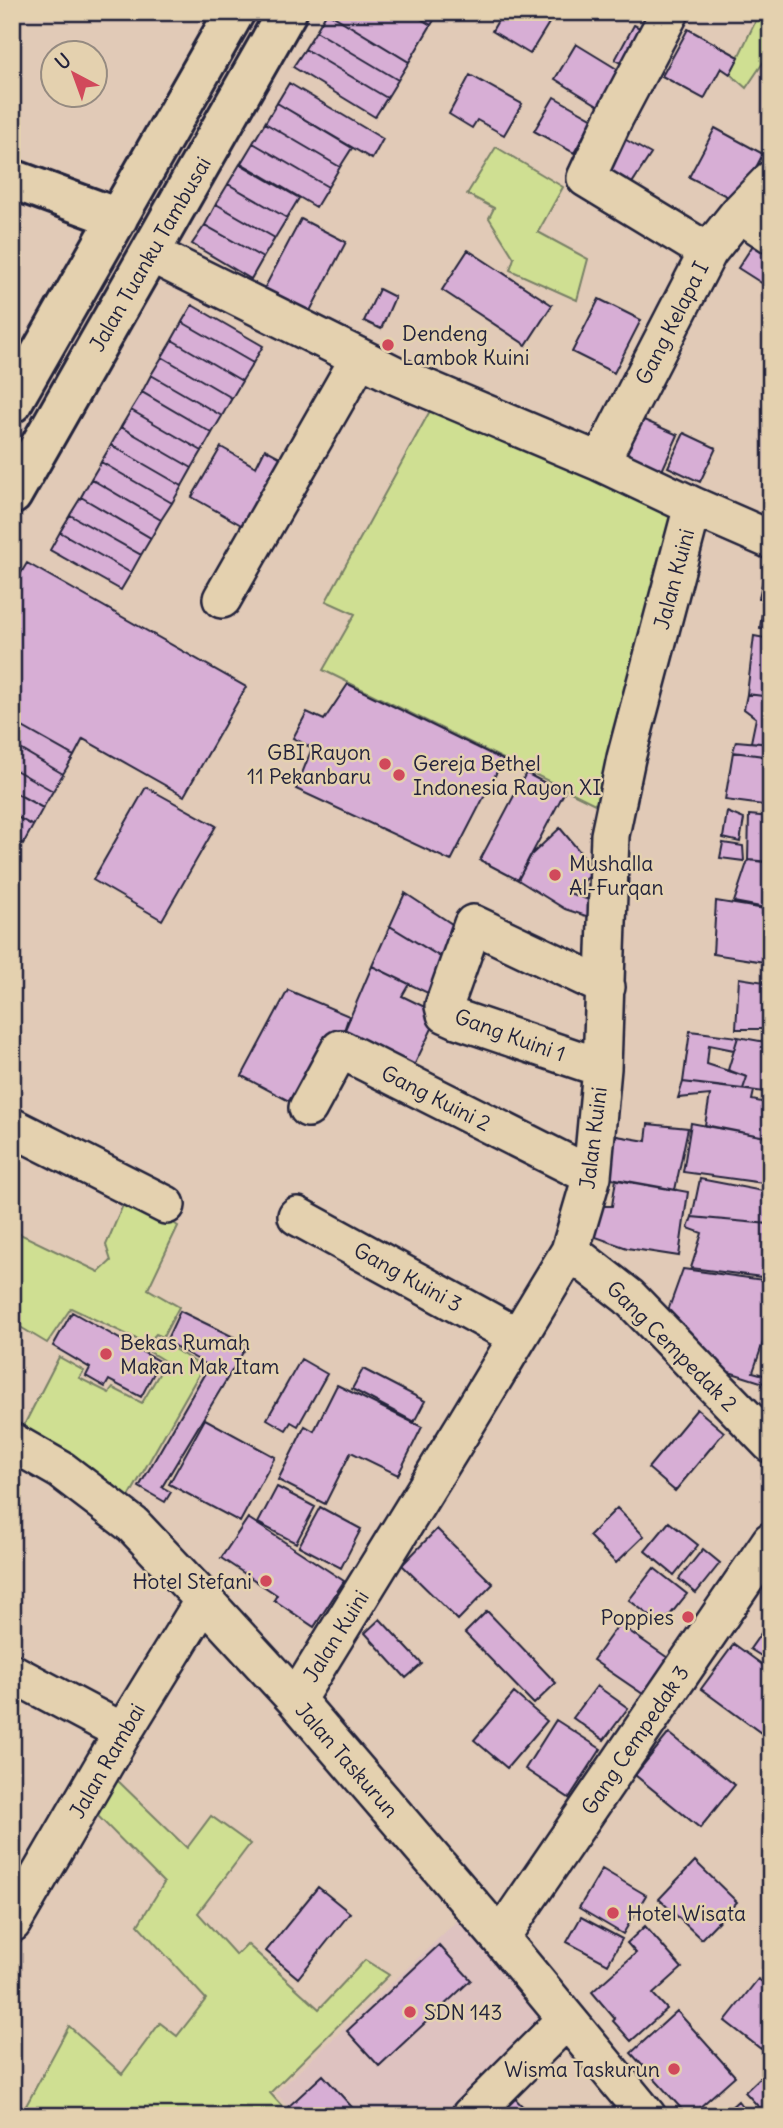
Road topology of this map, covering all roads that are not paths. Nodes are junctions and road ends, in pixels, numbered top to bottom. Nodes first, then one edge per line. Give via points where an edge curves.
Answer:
1 (235, 12) edge
2 (287, 12) edge
3 (670, 12) edge
4 (12, 179) edge
5 (771, 180) edge
6 (739, 214) junction
7 (118, 218) junction
8 (771, 234) edge
9 (708, 252) junction
10 (150, 253) junction
11 (359, 359) junction
12 (12, 403) edge
13 (600, 462) junction
14 (12, 495) edge
15 (693, 506) junction
16 (771, 540) edge
17 (222, 599) dead end
18 (606, 987) junction
19 (602, 1068) junction
20 (308, 1108) dead end
21 (12, 1127) edge
22 (592, 1176) junction
23 (166, 1205) dead end
24 (297, 1216) dead end
25 (570, 1251) junction
26 (518, 1337) junction
27 (766, 1426) edge
28 (12, 1442) edge
29 (771, 1541) edge
30 (204, 1600) junction
31 (12, 1673) edge
32 (296, 1700) junction
33 (122, 1732) junction
34 (12, 1923) edge
35 (500, 1938) junction
36 (566, 2020) junction
37 (470, 2116) edge
38 (647, 2116) edge

1 - 7 main road
2 - 10 main road, Jalan Tuanku Tambusai
3 - 9 street, Gang Kelapa I via 586,178
4 - 7 main road
5 - 6 street
6 - 8 street
6 - 9 street
7 - 12 main road
9 - 13 street, Gang Kelapa I
10 - 11 street, Jalan Kuini
10 - 14 main road, Jalan Tuanku Tambusai
11 - 13 street, Jalan Kuini
11 - 17 street
13 - 15 street, Jalan Kuini
15 - 16 street, Jalan Kuini
15 - 18 street, Jalan Kuini via 610,835
18 - 19 street, Jalan Kuini
18 - 19 street, Gang Kuini 1 via 473,924 444,1006 446,1014 457,1019
19 - 22 street, Jalan Kuini
20 - 22 street, Gang Kuini 2 via 340,1049
21 - 23 street
22 - 25 street, Jalan Kuini
24 - 26 street, Gang Kuini 3
25 - 26 street, Jalan Kuini
25 - 27 street, Gang Cempedak 2 via 629,1297
26 - 32 street, Jalan Kuini
28 - 30 street, Jalan Taskurun via 61,1471 132,1525
29 - 35 street, Gang Cempedak 3
30 - 32 street, Jalan Taskurun
30 - 33 street, Jalan Rambai
31 - 33 street
32 - 35 street, Jalan Taskurun
33 - 34 street, Jalan Rambai
35 - 36 street, Jalan Taskurun
36 - 37 street
36 - 38 street, Jalan Taskurun

